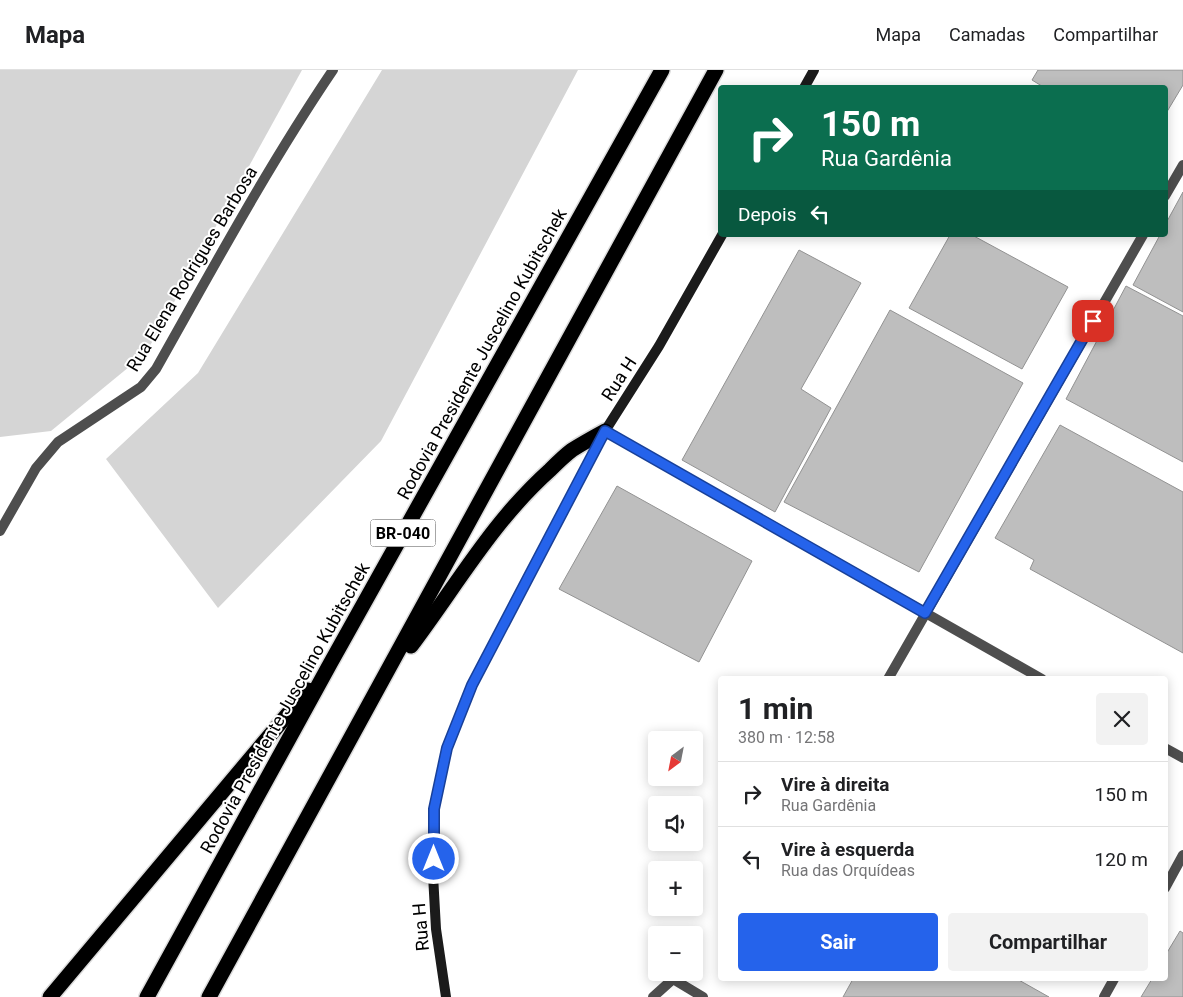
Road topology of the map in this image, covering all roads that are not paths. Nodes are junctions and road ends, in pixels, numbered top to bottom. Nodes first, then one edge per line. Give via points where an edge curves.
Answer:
1 (333, 70) edge
2 (662, 70) edge
3 (716, 70) edge
4 (814, 70) edge
5 (806, 85) edge
6 (1183, 165) edge
7 (1168, 191) edge
8 (721, 237) edge
9 (1141, 237) edge
10 (605, 431) junction
11 (0, 530) edge
12 (925, 613) junction
13 (330, 664) junction
14 (890, 676) edge
15 (1037, 676) edge
16 (380, 687) junction
17 (1168, 750) edge
18 (1183, 758) edge
19 (1183, 855) edge
20 (1168, 882) edge
21 (1113, 981) edge
22 (50, 997) edge
23 (147, 997) edge
24 (209, 997) edge
25 (446, 997) edge
26 (653, 997) edge
27 (703, 997) edge
28 (1104, 997) edge

1 - 11 street, Rua Elena Rodrigues Barbosa via 307,108 156,369 141,387 58,442 36,468
2 - 13 highway, Rodovia Presidente Juscelino Kubitschek / BR-040
3 - 16 highway, BR-040
4 - 5 main road
6 - 7 street
8 - 10 main road, Rua H via 660,346
9 - 12 street
10 - 12 street
10 - 16 highway via 572,450 507,513
10 - 25 main road, Rua H via 472,685 447,748 434,809 433,876 436,929
12 - 14 street
12 - 15 street
13 - 22 highway
13 - 23 highway, Rodovia Presidente Juscelino Kubitschek / BR-040
16 - 24 highway, BR-040
17 - 18 street
19 - 20 street
21 - 28 street
26 - 27 street via 673,979

